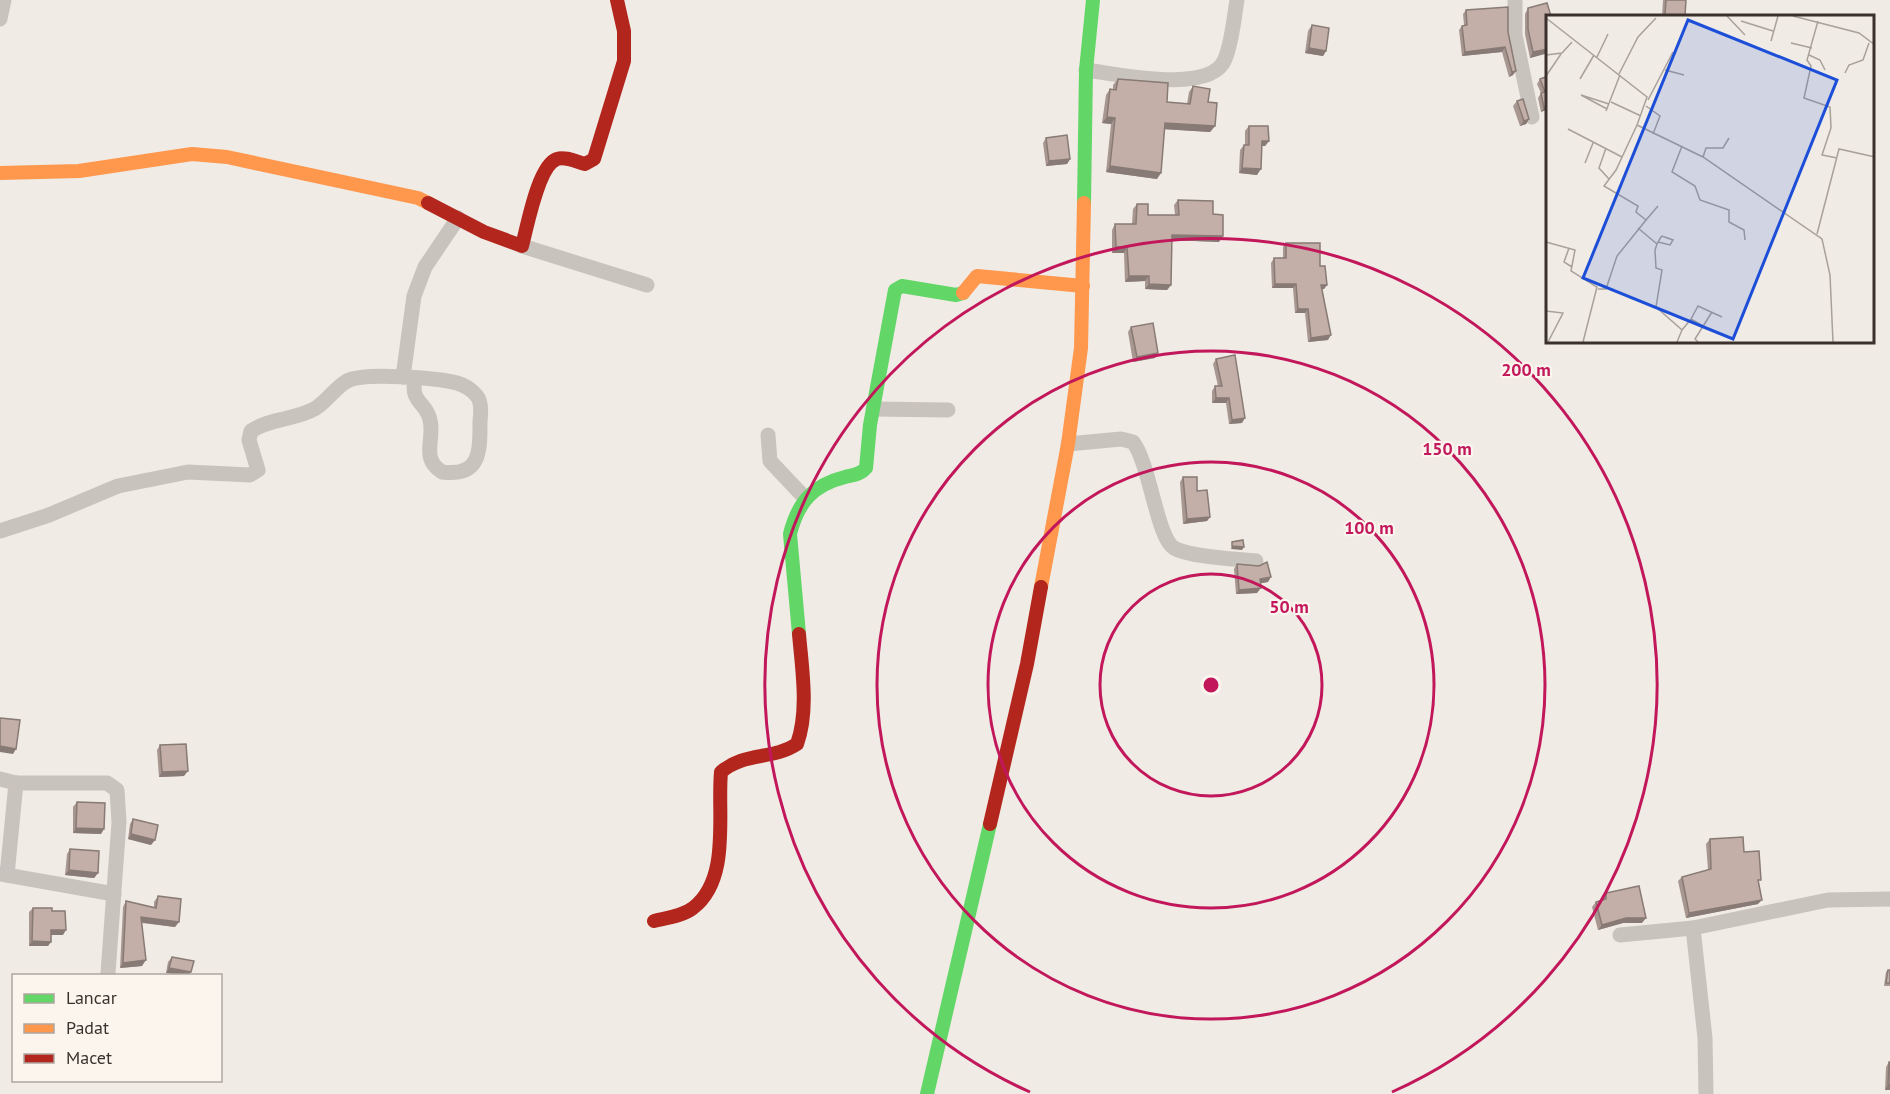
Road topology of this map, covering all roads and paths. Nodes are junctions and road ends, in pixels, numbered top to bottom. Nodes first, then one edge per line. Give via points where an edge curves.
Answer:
1 (4, 0) edge
2 (617, 0) edge
3 (1093, 0) edge
4 (1237, 0) edge
5 (1515, 0) edge
6 (0, 19) edge
7 (1086, 70) junction
8 (1532, 117) dead end
9 (0, 173) edge
10 (458, 218) junction
11 (522, 246) junction
12 (647, 285) dead end
13 (1083, 286) junction
14 (409, 378) junction
15 (873, 409) junction
16 (948, 410) dead end
17 (768, 435) dead end
18 (1068, 444) junction
19 (804, 496) junction
20 (0, 531) edge
21 (1256, 561) dead end
22 (0, 779) edge
23 (16, 783) junction
24 (4, 874) edge
25 (114, 894) junction
26 (1890, 899) edge
27 (654, 921) dead end
28 (1693, 928) junction
29 (1620, 934) dead end
30 (108, 974) dead end
31 (927, 1094) edge
32 (1706, 1094) edge

1 - 6 street
2 - 11 street via 624,31 624,61 594,159 585,164 559,158 550,162 541,178
3 - 7 street
4 - 7 street via 1225,59 1213,73 1188,81
5 - 8 street via 1515,35
7 - 13 street
9 - 10 street via 79,171 192,154 227,157 418,198
10 - 11 street via 503,241
10 - 14 street via 424,267 414,297
11 - 12 street
13 - 15 street via 975,276 963,293 956,295 898,287
13 - 18 street via 1081,348
14 - 14 street via 458,383 479,399 480,452 471,466 442,472 430,460 430,421
14 - 20 street via 346,381 317,408 260,425 251,431 249,440 258,470 250,475 188,472 118,486
15 - 16 street
15 - 19 street via 864,472
17 - 19 street via 770,461
18 - 21 street via 1121,439 1133,442 1149,479 1166,540 1173,548
18 - 31 street via 1025,674
19 - 27 street via 790,534 803,693 801,740 789,749 739,758 721,772 721,822 709,890 692,908
22 - 23 street
23 - 24 street
23 - 25 street via 106,783 114,787 119,805
24 - 25 street
25 - 30 street
26 - 28 street via 1828,900
28 - 29 street
28 - 32 street via 1705,1038

